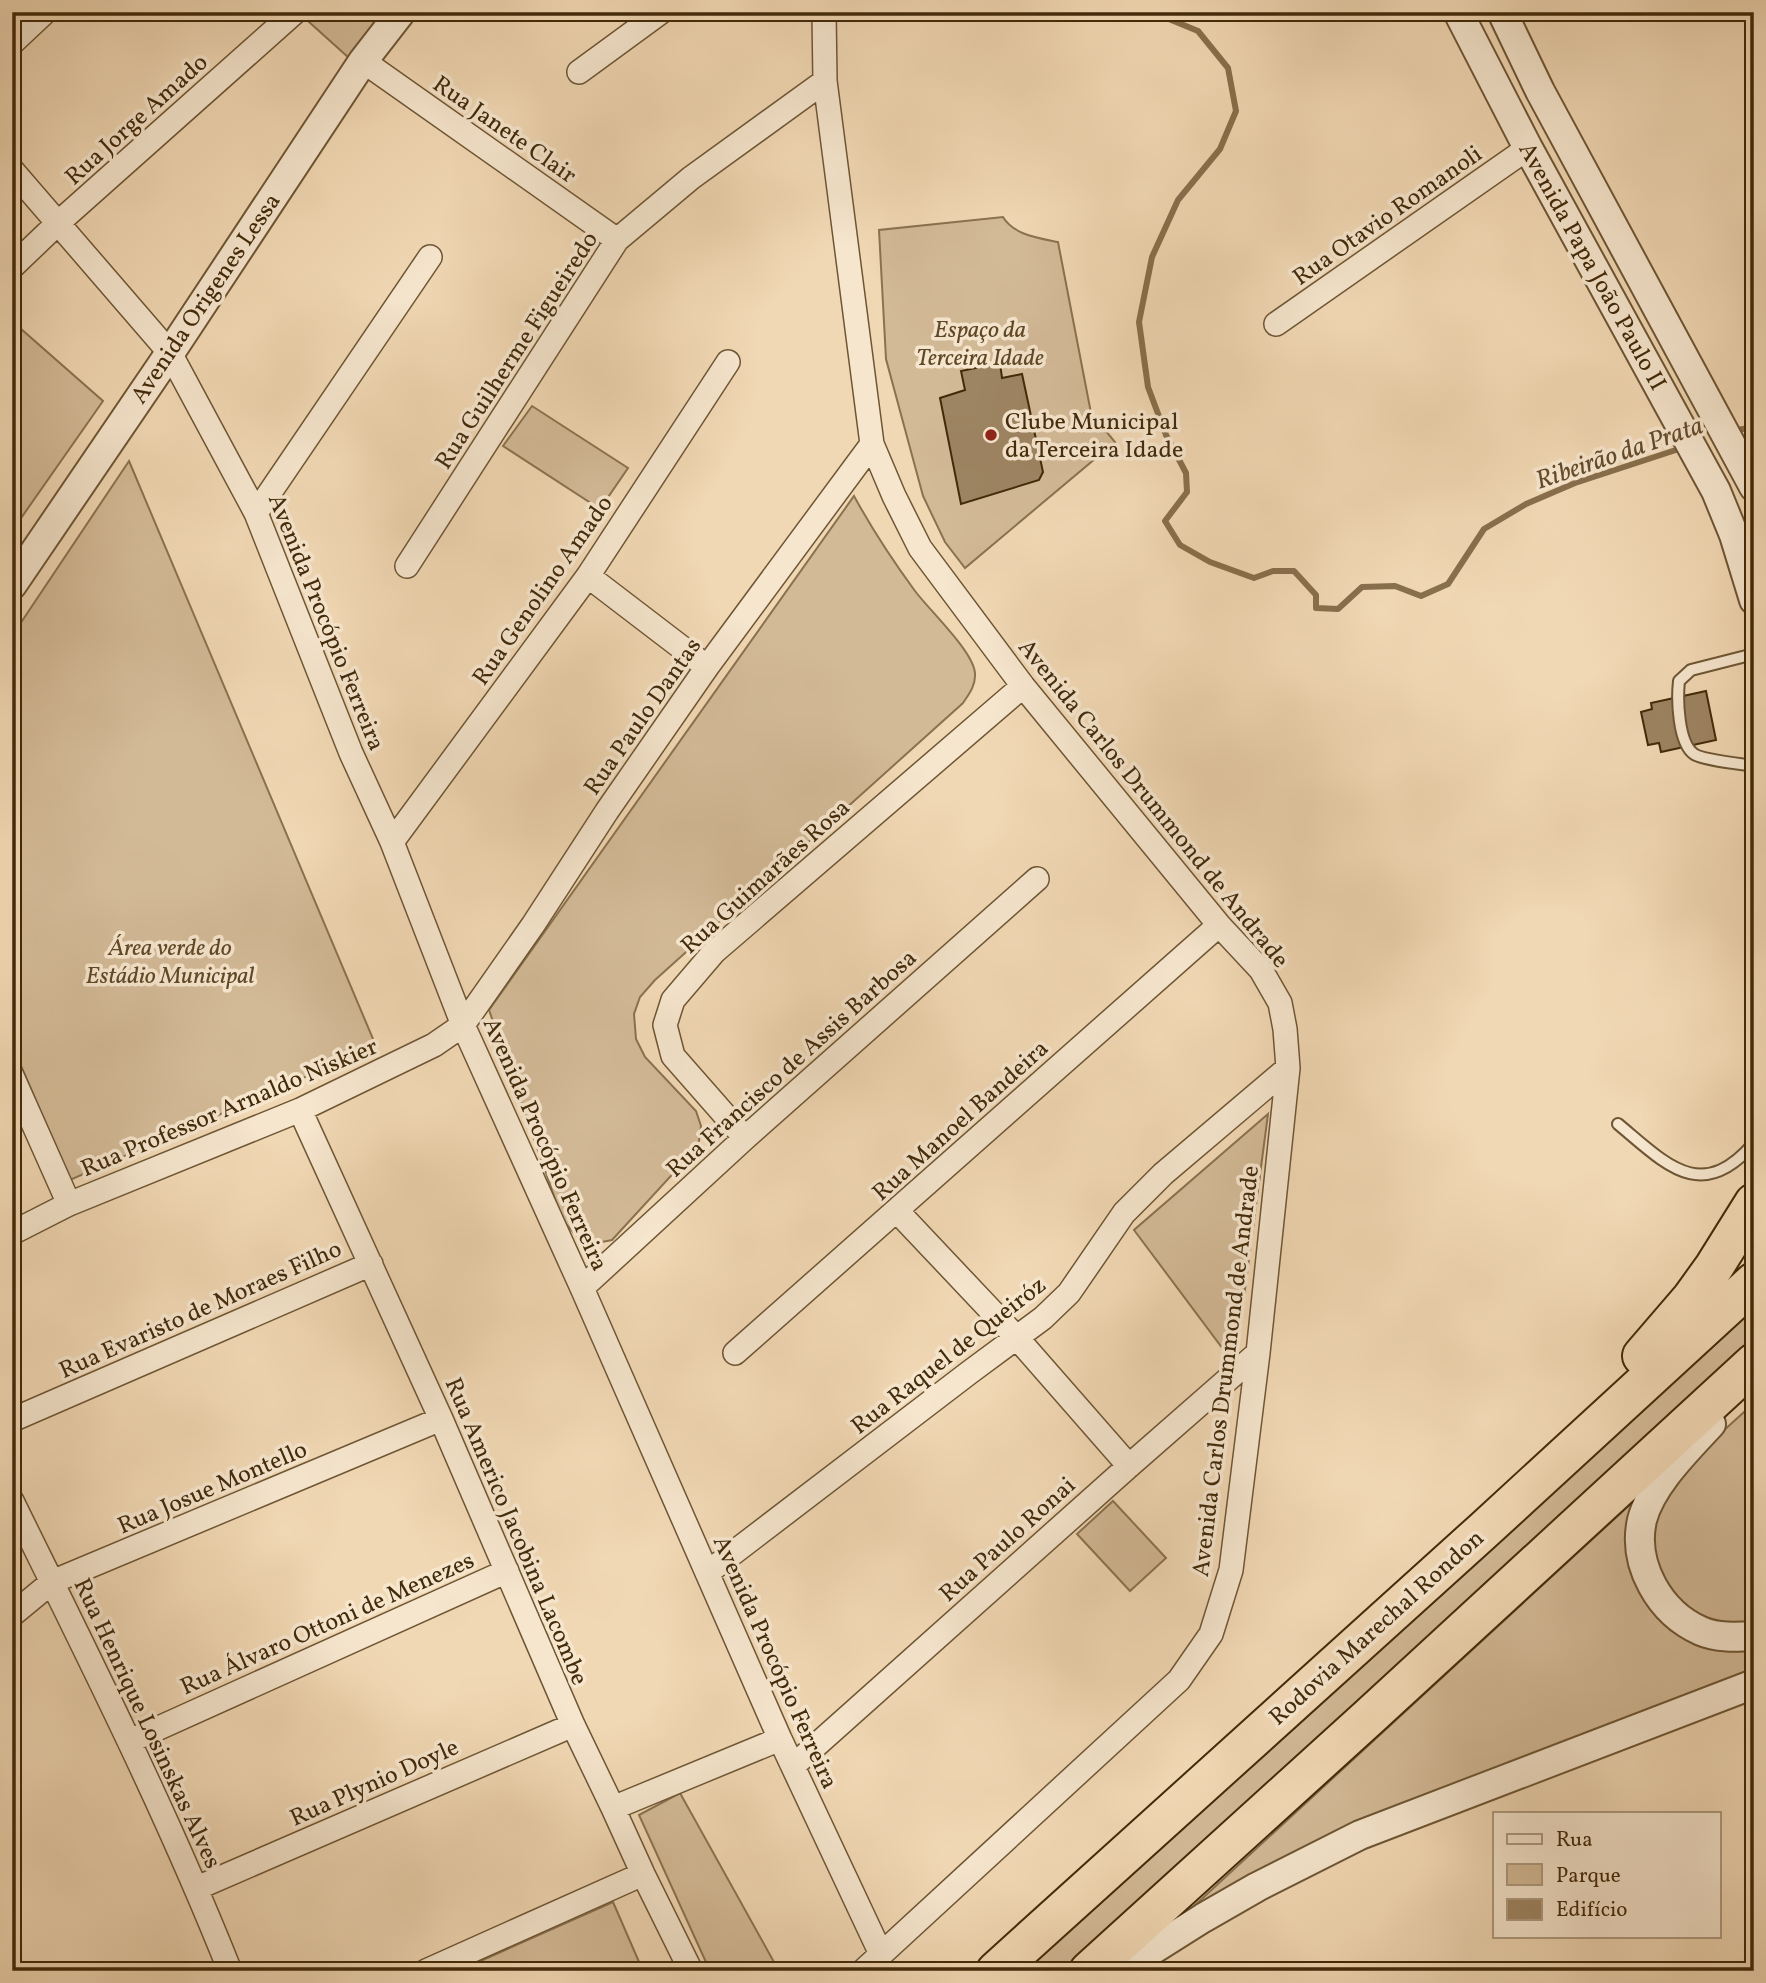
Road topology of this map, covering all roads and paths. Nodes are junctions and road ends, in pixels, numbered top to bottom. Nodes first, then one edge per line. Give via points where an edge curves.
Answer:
1 (45, 12) edge
2 (295, 12) edge
3 (401, 12) edge
4 (661, 12) edge
5 (824, 12) edge
6 (1458, 12) edge
7 (1502, 12) edge
8 (12, 43) edge
9 (363, 61) junction
10 (579, 72) dead end
11 (825, 81) junction
12 (1528, 148) junction
13 (12, 170) edge
14 (58, 223) junction
15 (617, 240) junction
16 (430, 257) dead end
17 (12, 267) edge
18 (1276, 324) dead end
19 (170, 353) junction
20 (728, 362) dead end
21 (872, 444) junction
22 (1748, 478) edge
23 (256, 513) junction
24 (407, 566) dead end
25 (588, 576) junction
26 (12, 585) edge
27 (1754, 600) edge
28 (1754, 654) edge
29 (707, 667) junction
30 (1023, 685) junction
31 (1754, 766) edge
32 (392, 842) junction
33 (1037, 879) dead end
34 (1219, 925) junction
35 (463, 1024) junction
36 (1288, 1068) junction
37 (12, 1076) edge
38 (300, 1110) junction
39 (1619, 1124) dead end
40 (744, 1138) junction
41 (1754, 1143) edge
42 (1754, 1203) edge
43 (69, 1205) junction
44 (897, 1211) junction
45 (12, 1233) edge
46 (371, 1264) junction
47 (1754, 1282) edge
48 (582, 1288) junction
49 (1017, 1338) junction
50 (735, 1353) dead end
51 (1258, 1353) junction
52 (1754, 1363) edge
53 (1754, 1377) edge
54 (441, 1419) junction
55 (12, 1420) edge
56 (1129, 1466) junction
57 (12, 1501) edge
58 (1484, 1530) junction
59 (507, 1571) junction
60 (707, 1573) junction
61 (52, 1582) junction
62 (12, 1615) edge
63 (1754, 1636) edge
64 (1754, 1684) edge
65 (573, 1725) junction
66 (780, 1739) junction
67 (130, 1741) junction
68 (793, 1766) junction
69 (613, 1808) junction
70 (643, 1874) junction
71 (197, 1888) junction
72 (881, 1954) junction
73 (230, 1971) edge
74 (426, 1971) edge
75 (691, 1971) edge
76 (863, 1971) edge
77 (996, 1971) edge
78 (1089, 1971) edge
79 (1119, 1971) edge

1 - 8 street
2 - 14 street, Rua Jorge Amado
3 - 9 street, Avenida Origenes Lessa
4 - 10 street
5 - 11 street, Avenida Carlos Drummond de Andrade
6 - 12 street, Avenida Papa João Paulo II
7 - 22 street, Avenida Papa João Paulo II
9 - 15 street, Rua Janete Clair
9 - 19 street, Avenida Origenes Lessa
11 - 15 street, Rua Guilherme Figueiredo via 691,178
11 - 21 street, Avenida Carlos Drummond de Andrade
12 - 18 street, Rua Otavio Romanoli
12 - 27 street, Avenida Papa João Paulo II via 1716,491
13 - 14 street, Avenida Procópio Ferreira
14 - 17 street, Rua Jorge Amado
14 - 19 street, Avenida Procópio Ferreira
15 - 24 street, Rua Guilherme Figueiredo
16 - 23 street
19 - 23 street, Avenida Procópio Ferreira
19 - 26 street, Avenida Origenes Lessa
20 - 25 street, Rua Genolino Amado
21 - 29 street, Rua Paulo Dantas
21 - 30 street, Avenida Carlos Drummond de Andrade via 920,548
23 - 32 street, Avenida Procópio Ferreira via 351,753
25 - 29 street
25 - 32 street, Rua Genolino Amado
28 - 31 lane via 1691,670 1679,681 1678,690 1682,733 1695,755
29 - 35 street, Rua Paulo Dantas
30 - 34 street, Avenida Carlos Drummond de Andrade
30 - 40 street, Rua Guimarães Rosa via 714,952 673,1000 665,1026 673,1056
32 - 35 street, Avenida Procópio Ferreira
33 - 40 street, Rua Francisco de Assis Barbosa
34 - 36 street, Avenida Carlos Drummond de Andrade via 1261,970 1280,1003
34 - 44 street, Rua Manoel Bandeira
35 - 38 street, Rua Professor Arnaldo Niskier via 434,1045
35 - 48 street, Avenida Procópio Ferreira
36 - 49 street, Rua Raquel de Queiróz via 1163,1174 1124,1213 1069,1293
36 - 51 street, Avenida Carlos Drummond de Andrade
37 - 43 street
38 - 43 street, Rua Professor Arnaldo Niskier
38 - 46 street, Rua Americo Jacobina Lacombe
39 - 41 lane via 1667,1165 1696,1176 1719,1172
40 - 48 street, Rua Francisco de Assis Barbosa
42 - 58 highway via 1714,1267 1663,1333
43 - 45 street, Rua Professor Arnaldo Niskier
44 - 49 street
44 - 50 street, Rua Manoel Bandeira
46 - 54 street, Rua Americo Jacobina Lacombe
46 - 55 street, Rua Evaristo de Moraes Filho
47 - 58 highway, Rodovia Marechal Rondon
48 - 60 street, Avenida Procópio Ferreira
49 - 56 street
49 - 60 street, Rua Raquel de Queiróz
51 - 56 street, Rua Paulo Ronai
51 - 72 street, Avenida Carlos Drummond de Andrade via 1231,1570 1211,1634 1179,1680
52 - 78 highway
53 - 63 street via 1656,1490 1642,1520 1641,1548 1659,1599 1677,1617 1702,1632 1731,1638
54 - 59 street, Rua Americo Jacobina Lacombe
54 - 61 street, Rua Josue Montello
56 - 68 street, Rua Paulo Ronai
57 - 61 street, Rua Henrique Losinskas Alves
58 - 77 highway, Rodovia Marechal Rondon
59 - 65 street, Rua Americo Jacobina Lacombe
59 - 67 street, Rua Álvaro Ottoni de Menezes
60 - 66 street, Avenida Procópio Ferreira
61 - 62 street, Rua Josue Montello
61 - 67 street, Rua Henrique Losinskas Alves
64 - 79 street via 1360,1835 1257,1887
65 - 69 street, Rua Americo Jacobina Lacombe
65 - 71 street, Rua Plynio Doyle
66 - 68 street, Avenida Procópio Ferreira
66 - 69 street
67 - 71 street, Rua Henrique Losinskas Alves
68 - 72 street, Avenida Procópio Ferreira
69 - 70 street, Rua Americo Jacobina Lacombe
70 - 74 street
70 - 75 street, Rua Americo Jacobina Lacombe
71 - 73 street, Rua Henrique Losinskas Alves
72 - 76 street, Avenida Carlos Drummond de Andrade

